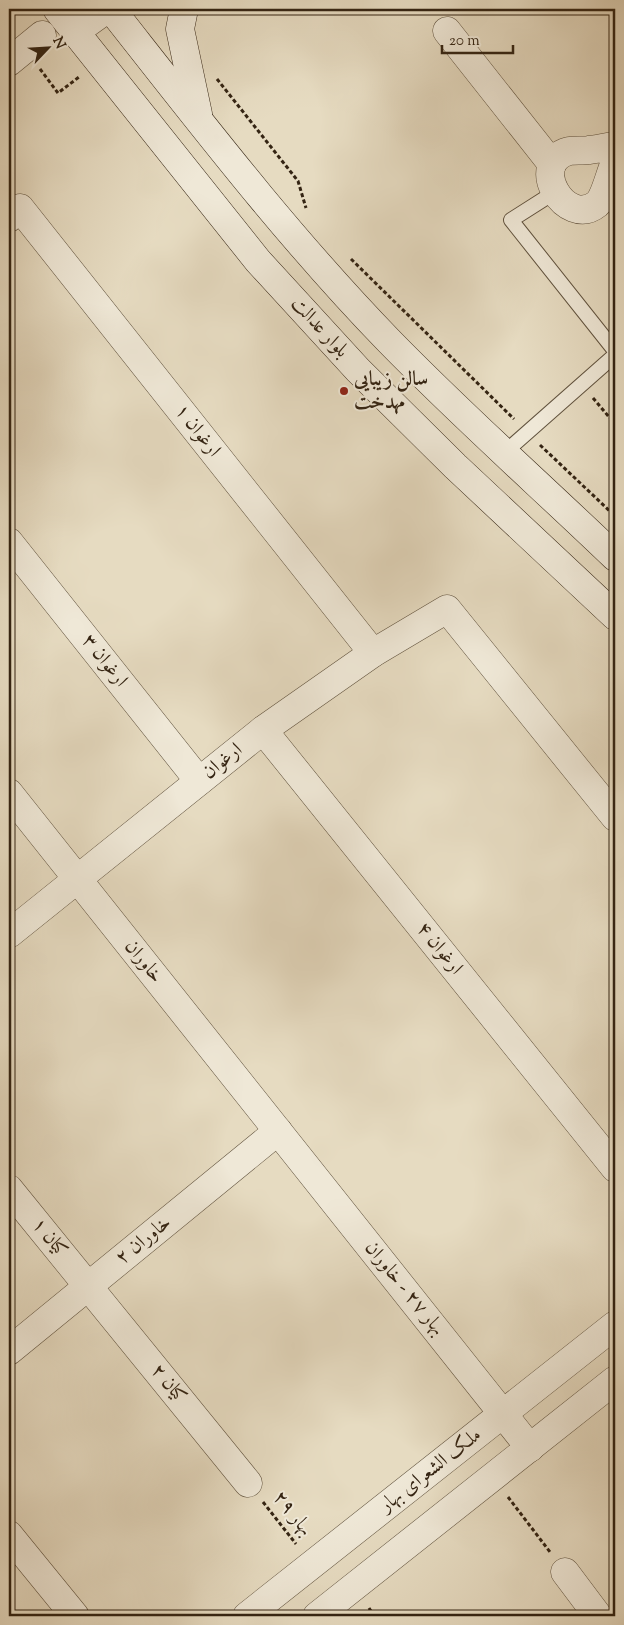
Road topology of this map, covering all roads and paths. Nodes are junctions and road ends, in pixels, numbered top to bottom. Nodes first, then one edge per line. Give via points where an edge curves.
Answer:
1 (52, 9) edge
2 (57, 9) edge
3 (107, 9) edge
4 (111, 9) edge
5 (184, 9) edge
6 (447, 31) dead end
7 (75, 32) junction
8 (42, 35) junction
9 (9, 62) edge
10 (215, 75) dead end
11 (199, 121) junction
12 (615, 146) edge
13 (615, 162) edge
14 (552, 164) junction
15 (555, 192) junction
16 (14, 213) edge
17 (308, 217) dead end
18 (351, 259) dead end
19 (615, 351) edge
20 (615, 355) edge
21 (582, 384) junction
22 (615, 424) edge
23 (527, 432) junction
24 (504, 453) junction
25 (615, 516) edge
26 (9, 542) edge
27 (615, 557) edge
28 (615, 616) edge
29 (373, 653) junction
30 (263, 730) junction
31 (199, 781) junction
32 (9, 793) edge
33 (615, 817) edge
34 (77, 879) junction
35 (9, 934) edge
36 (278, 1131) junction
37 (615, 1168) edge
38 (9, 1189) edge
39 (88, 1286) junction
40 (615, 1325) edge
41 (9, 1351) edge
42 (615, 1380) edge
43 (504, 1414) junction
44 (530, 1448) junction
45 (493, 1477) junction
46 (248, 1483) joint
47 (9, 1535) edge
48 (312, 1564) junction
49 (565, 1572) joint
50 (75, 1616) edge
51 (247, 1616) edge
52 (318, 1616) edge
53 (598, 1616) edge

1 - 8 street
2 - 7 street, بلوار عدالت
3 - 7 street
4 - 11 street
5 - 11 street via 180,29
6 - 14 street
7 - 8 street
7 - 28 street, بلوار عدالت via 258,261 344,355 455,466
8 - 9 street
10 - 17 path via 298,181
11 - 24 street via 290,234 388,340
12 - 14 street via 570,151
13 - 15 street via 604,196 597,204 578,208 565,204
14 - 15 street via 550,179
15 - 19 lane via 511,220
16 - 29 street, ارغوان ۱
18 - 23 path
20 - 21 lane
21 - 22 path
21 - 23 lane
23 - 24 lane
23 - 25 path
24 - 27 street
26 - 31 street, ارغوان ۳
29 - 30 street, ارغوان
29 - 33 street, ارغوان via 447,608
30 - 31 street, ارغوان
30 - 37 street, ارغوان ۴
31 - 34 street, ارغوان
32 - 34 street, خاوران
34 - 35 street, ارغوان
34 - 36 street, خاوران
36 - 39 street, خاوران ۲
36 - 43 street, بهار ۲۷ - خاوران
38 - 39 street, کیان ۱
39 - 41 street, خاوران ۲
39 - 46 street, کیان ۲
40 - 43 street, ملک الشعرای بهار
42 - 44 street
43 - 44 street, بهار ۲۷ - خاوران
43 - 48 street, ملک الشعرای بهار
44 - 45 street
45 - 49 path
45 - 52 street
46 - 48 path, بهار ۲۹
47 - 50 street
48 - 51 street, ملک الشعرای بهار
49 - 53 street

